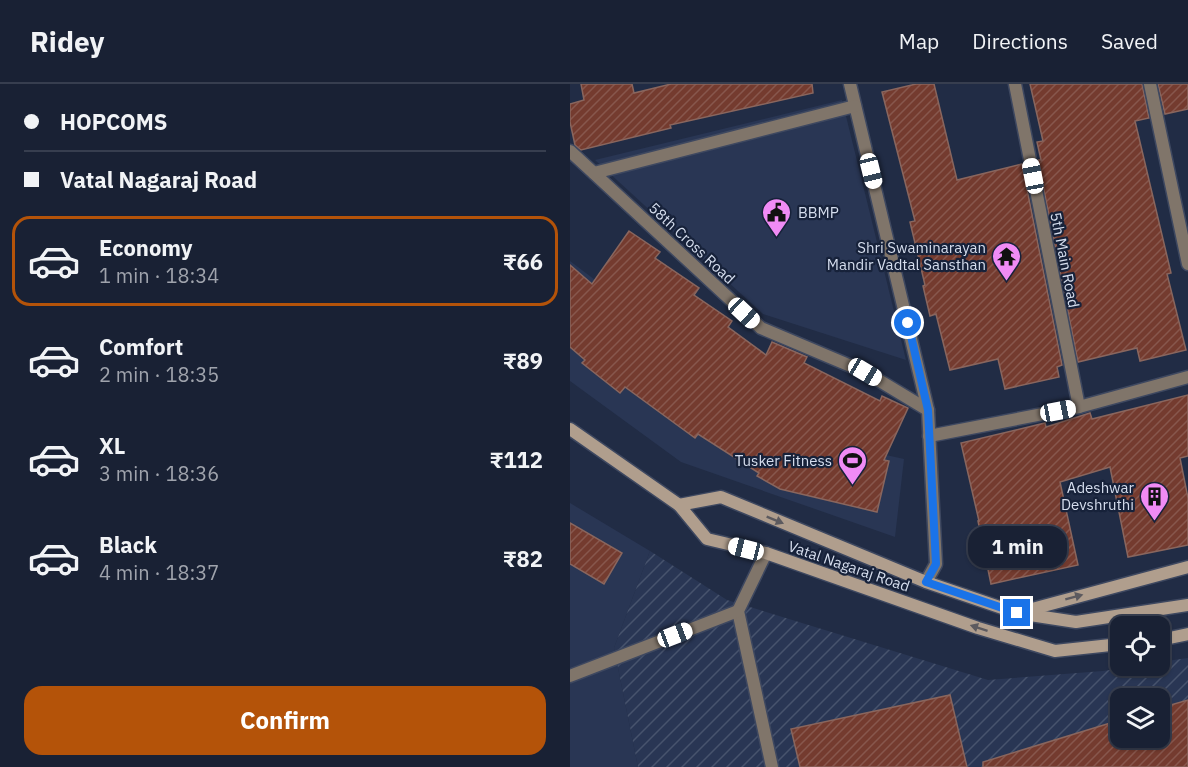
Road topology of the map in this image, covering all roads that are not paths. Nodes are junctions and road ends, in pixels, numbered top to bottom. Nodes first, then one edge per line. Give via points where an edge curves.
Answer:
1 (850, 84) edge
2 (1015, 84) edge
3 (1150, 84) edge
4 (855, 106) junction
5 (570, 151) edge
6 (594, 173) junction
7 (1188, 264) edge
8 (1188, 377) edge
9 (1079, 407) junction
10 (928, 410) junction
11 (570, 429) edge
12 (930, 436) junction
13 (679, 505) junction
14 (766, 553) junction
15 (1188, 567) edge
16 (926, 582) junction
17 (1188, 605) edge
18 (738, 611) junction
19 (1017, 613) junction
20 (1188, 634) edge
21 (1170, 638) edge
22 (1110, 645) edge
23 (570, 676) edge
24 (772, 767) edge

1 - 4 street
2 - 9 street, 5th Main Road
3 - 7 street
4 - 6 street
4 - 10 street
5 - 6 street, 58th Cross Road
6 - 10 street, 58th Cross Road via 761,328 865,372
8 - 9 street
9 - 12 street
10 - 12 street
11 - 13 main road, Vatal Nagaraj Road
12 - 16 street via 936,564
13 - 14 main road, Vatal Nagaraj Road via 706,539
13 -> 16 main road, Vatal Nagaraj Road via 721,497
14 - 18 street
22 -> 14 main road, Vatal Nagaraj Road via 1055,651
19 -> 15 main road
16 - 19 main road, Vatal Nagaraj Road
17 - 19 main road, Vatal Nagaraj Road via 1076,622
18 - 23 street
18 - 24 street
20 - 21 main road

